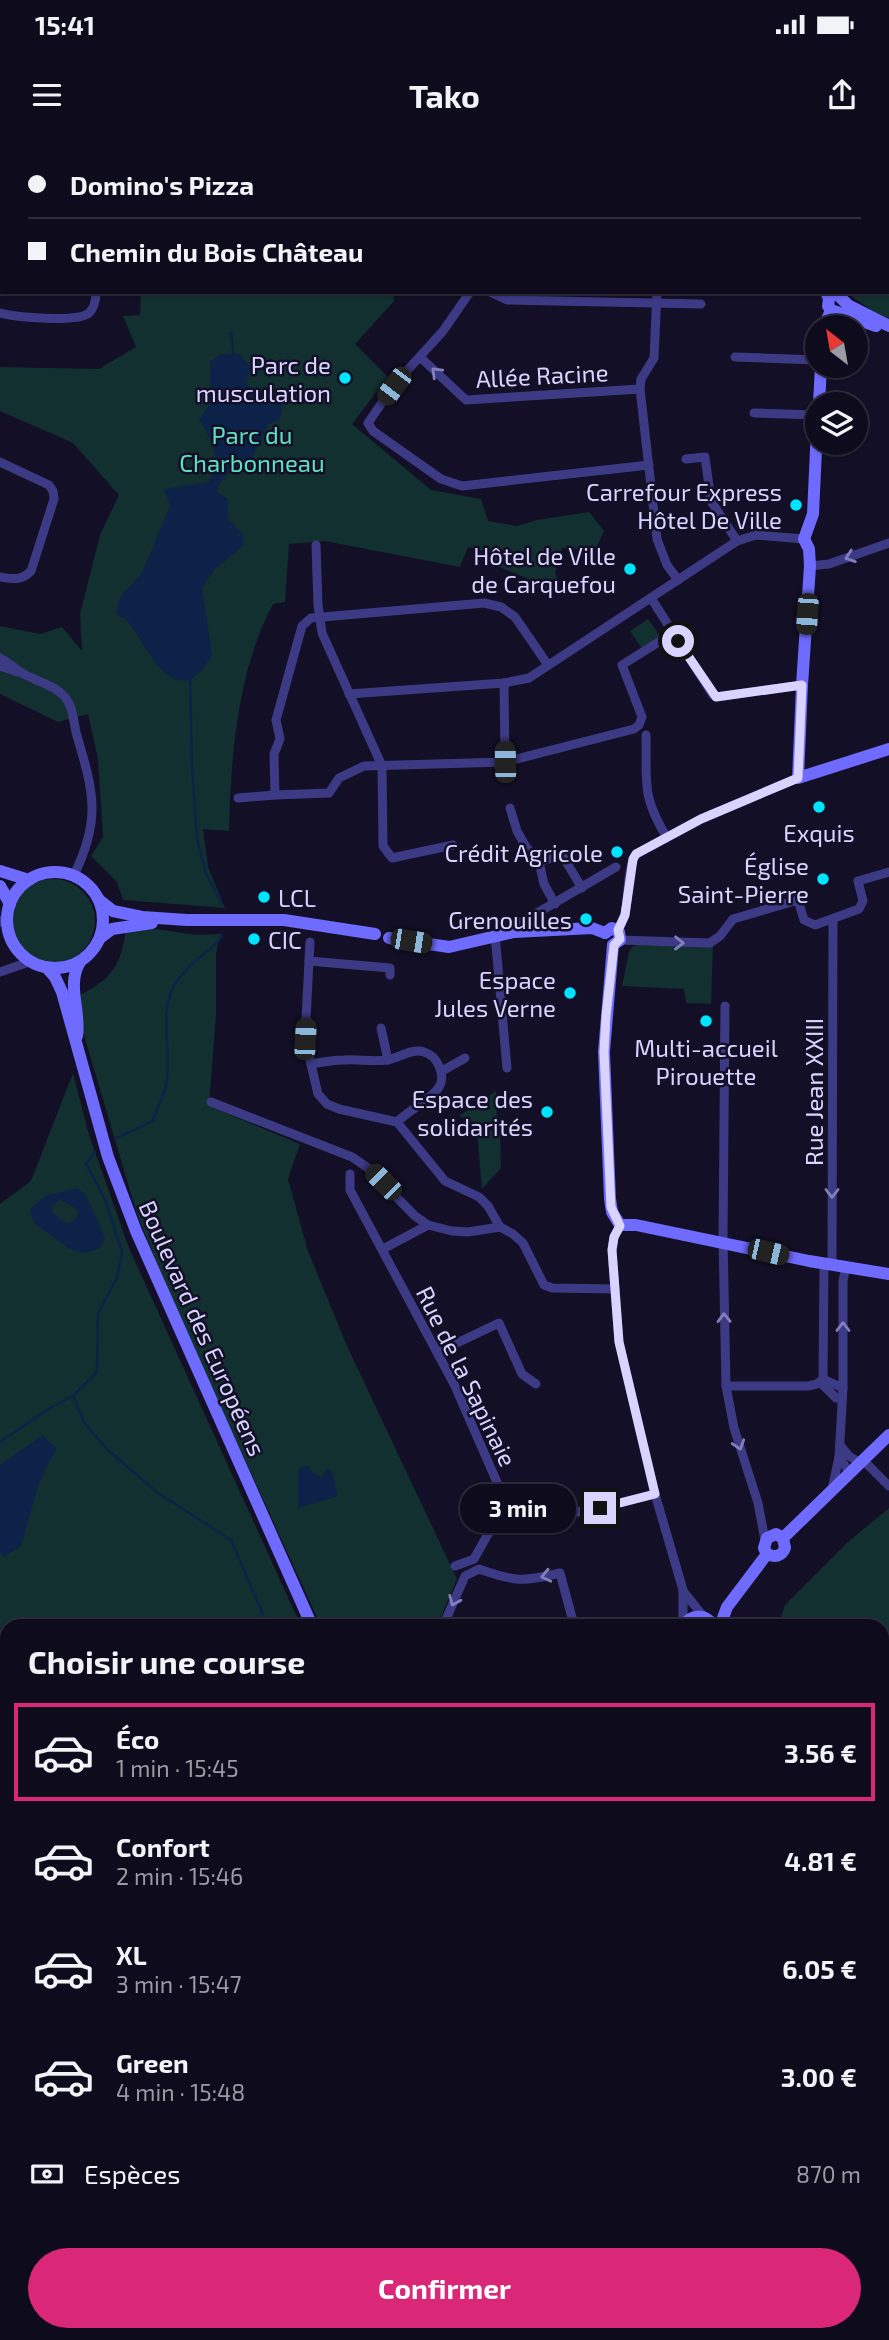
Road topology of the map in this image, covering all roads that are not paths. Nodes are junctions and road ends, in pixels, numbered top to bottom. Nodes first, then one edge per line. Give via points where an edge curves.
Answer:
1 (96, 294) edge
2 (469, 294) edge
3 (494, 294) edge
4 (657, 297) edge
5 (834, 300) edge
6 (701, 304) dead end
7 (0, 313) edge
8 (889, 328) edge
9 (420, 357) junction
10 (735, 357) dead end
11 (805, 360) edge
12 (640, 388) junction
13 (754, 413) dead end
14 (805, 415) edge
15 (816, 455) edge
16 (686, 459) dead end
17 (0, 462) edge
18 (649, 465) junction
19 (804, 539) junction
20 (737, 541) junction
21 (889, 543) edge
22 (316, 545) dead end
23 (810, 566) junction
24 (0, 578) edge
25 (678, 580) junction
26 (651, 598) junction
27 (320, 616) junction
28 (673, 634) junction
29 (0, 658) edge
30 (548, 665) junction
31 (0, 666) edge
32 (23, 674) junction
33 (504, 683) junction
34 (802, 685) junction
35 (349, 694) junction
36 (646, 735) dead end
37 (889, 750) edge
38 (505, 762) junction
39 (382, 766) junction
40 (798, 778) junction
41 (275, 795) junction
42 (238, 798) dead end
43 (510, 808) dead end
44 (666, 836) junction
45 (453, 845) dead end
46 (539, 862) junction
47 (616, 867) dead end
48 (0, 872) edge
49 (889, 872) edge
50 (74, 876) junction
51 (29, 880) junction
52 (0, 886) edge
53 (582, 888) junction
54 (99, 900) junction
55 (555, 904) junction
56 (5, 914) edge
57 (832, 919) junction
58 (187, 920) junction
59 (514, 932) junction
60 (495, 935) junction
61 (614, 937) junction
62 (100, 939) junction
63 (310, 942) dead end
64 (309, 961) junction
65 (29, 962) junction
66 (80, 962) junction
67 (47, 968) junction
68 (0, 972) edge
69 (390, 975) dead end
70 (725, 1006) dead end
71 (381, 1028) dead end
72 (76, 1039) junction
73 (465, 1058) dead end
74 (388, 1060) junction
75 (311, 1064) junction
76 (506, 1068) dead end
77 (442, 1072) junction
78 (212, 1102) dead end
79 (397, 1122) junction
80 (350, 1174) dead end
81 (428, 1225) junction
82 (620, 1226) junction
83 (500, 1227) junction
84 (723, 1243) junction
85 (383, 1249) junction
86 (828, 1264) junction
87 (846, 1266) junction
88 (889, 1274) edge
89 (615, 1289) junction
90 (438, 1352) junction
91 (821, 1380) junction
92 (536, 1384) dead end
93 (726, 1386) junction
94 (843, 1388) junction
95 (842, 1399) junction
96 (889, 1435) edge
97 (840, 1445) junction
98 (839, 1457) junction
99 (858, 1465) junction
100 (889, 1486) edge
101 (831, 1491) junction
102 (655, 1494) junction
103 (514, 1521) junction
104 (783, 1538) junction
105 (765, 1540) junction
106 (767, 1554) junction
107 (455, 1566) dead end
108 (683, 1590) junction
109 (727, 1608) junction
110 (309, 1619) edge
111 (446, 1619) edge
112 (571, 1619) edge
113 (683, 1619) edge
114 (707, 1619) edge
115 (710, 1619) edge
116 (723, 1619) edge

1 - 7 street via 91,312 82,317
2 - 9 street
3 - 4 street via 507,300
4 - 6 street
4 - 12 street via 654,358
5 - 8 street
12 -> 9 street, Allée Racine via 466,400
9 - 18 street via 368,423 441,479 462,486
10 - 11 street
12 - 18 street
13 - 14 street
15 - 19 street via 813,514
16 - 20 street via 705,457 710,501
17 - 24 street via 49,485 54,499 31,571 17,580
18 - 25 street via 657,539
19 - 20 street via 755,535
19 - 23 street
20 - 25 street
21 -> 23 street
22 - 27 street
23 - 34 street
25 - 26 street
26 - 28 street
26 - 30 street
27 - 30 street via 484,603 502,607 514,617
27 - 35 street
27 - 41 street via 302,626 276,720 280,739 274,754
28 - 34 street via 716,697
28 - 38 street via 622,665 642,718 639,725
29 - 32 street
30 - 33 street via 529,678
31 - 32 street
32 - 50 street via 54,688 67,700 84,755 92,830
33 - 35 street
33 - 38 street
34 - 40 street
35 - 39 street
36 - 44 street via 646,786 654,816
37 - 40 street
38 - 39 street
39 - 41 street via 364,766 340,778 329,793
39 - 45 street via 383,846 392,858
40 - 44 street
41 - 42 street
43 - 46 street via 517,831
44 - 61 street via 636,854 625,915
46 - 53 street via 562,855
46 - 55 street
47 - 53 street
48 - 51 street
49 - 57 street via 863,880 863,906
50 - 51 street via 56,872
50 - 54 street via 89,885
51 - 56 street
52 - 56 street
53 - 55 street
54 - 58 street via 122,915
54 - 62 street via 104,919
55 - 59 street via 520,923
56 - 65 street via 13,946
61 -> 57 street via 710,943 737,917 798,900 804,920 815,925
57 -> 86 street, Rue Jean XXIII
58 - 60 street via 292,920 375,934 385,929 388,938 449,947
58 - 62 street via 112,929
59 - 60 street
59 - 61 street via 592,928
60 - 76 street
61 - 82 street via 604,1052 611,1207
62 - 66 street
63 - 64 street
64 - 69 street via 390,968
64 - 75 street via 305,1039
65 - 67 street
65 - 68 street
66 - 67 street
66 - 72 street via 74,979
67 - 72 street via 57,981
70 - 84 street
71 - 74 street
72 - 110 street, Boulevard des Européens via 108,1157 136,1231
73 - 77 street
74 - 75 street
74 - 77 street via 426,1052
75 - 79 street via 318,1094 327,1104
77 - 79 street via 442,1084 435,1093
78 - 81 street via 352,1157
79 - 83 street via 445,1181 479,1196
80 - 85 street, Rue de la Sapinaie via 350,1190
81 - 83 street via 468,1232
81 - 85 street
82 - 84 street via 636,1225
82 - 89 street via 613,1243
83 - 89 street via 523,1243 544,1285
84 - 86 street
93 -> 84 street
85 - 90 street, Rue de la Sapinaie
86 - 87 street
86 - 91 street, Rue Jean XXIII
87 - 88 street
94 -> 87 street
89 - 102 street via 619,1342
90 - 92 street via 499,1323 522,1374
90 - 103 street, Rue de la Sapinaie
91 - 93 street via 808,1386
91 - 94 street
91 - 95 street
93 -> 105 street
94 - 95 street
95 - 97 street
96 - 99 street
97 - 98 street
97 - 99 street
98 - 99 street
98 - 101 street
99 - 100 street
99 - 101 street
101 - 104 street
102 - 103 street
102 - 108 street
103 - 107 street via 496,1526 474,1559
104 - 105 street via 773,1534
104 - 106 street via 781,1554
105 - 106 street
106 - 109 street
108 - 113 street
108 - 114 street
109 - 115 street
109 - 116 street
112 -> 111 street via 560,1573 510,1580 479,1569 465,1576

